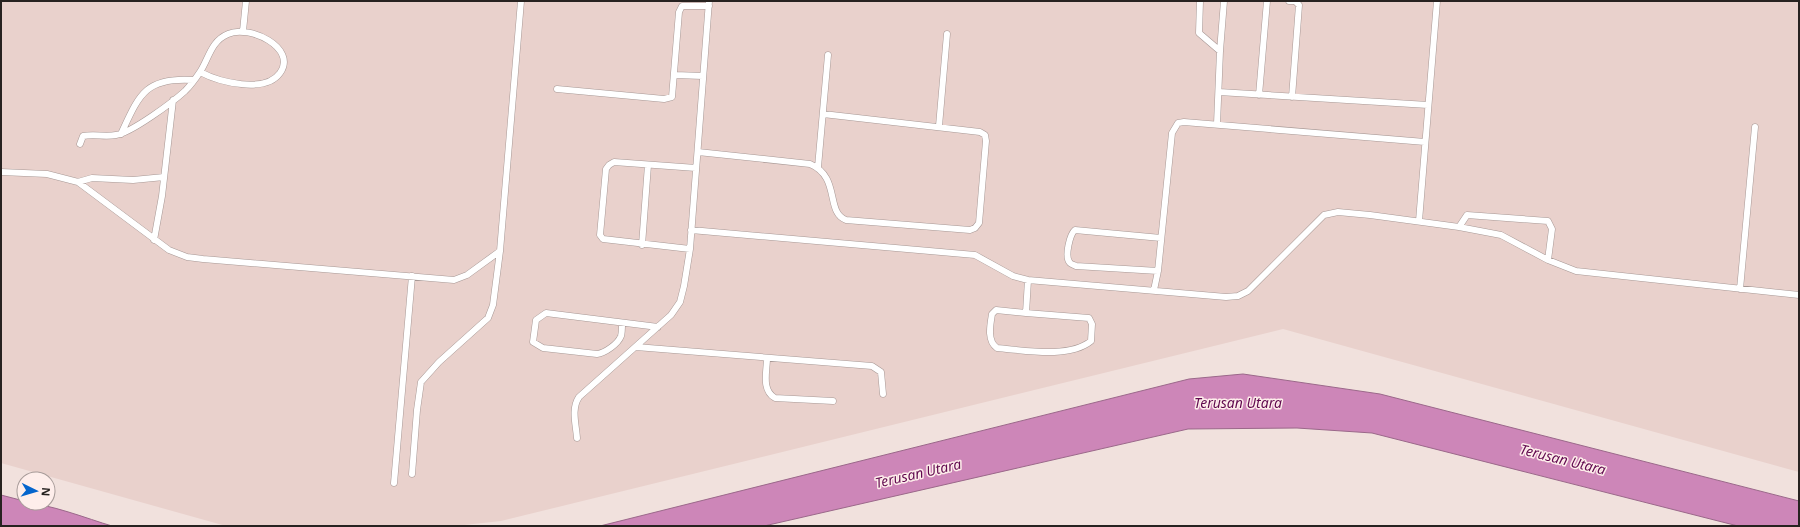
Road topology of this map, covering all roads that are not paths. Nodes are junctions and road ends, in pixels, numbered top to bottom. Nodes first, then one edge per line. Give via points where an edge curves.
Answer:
1 (246, 1) edge
2 (520, 1) edge
3 (1200, 1) edge
4 (1224, 1) edge
5 (1267, 1) edge
6 (1289, 1) edge
7 (1437, 1) edge
8 (709, 3) edge
9 (243, 31) junction
10 (947, 34) dead end
11 (1220, 51) junction
12 (828, 55) dead end
13 (200, 72) junction
14 (675, 75) junction
15 (703, 76) junction
16 (193, 80) junction
17 (557, 89) dead end
18 (1219, 92) junction
19 (1259, 94) junction
20 (1292, 97) junction
21 (173, 100) junction
22 (1428, 105) junction
23 (823, 114) junction
24 (1217, 124) junction
25 (938, 126) junction
26 (1755, 127) dead end
27 (121, 134) junction
28 (1425, 142) junction
29 (80, 144) dead end
30 (698, 152) junction
31 (648, 165) junction
32 (818, 167) junction
33 (696, 168) junction
34 (1, 172) edge
35 (164, 177) junction
36 (78, 182) junction
37 (1419, 221) junction
38 (1459, 227) junction
39 (691, 230) junction
40 (1161, 238) junction
41 (154, 240) junction
42 (642, 245) junction
43 (690, 250) junction
44 (500, 251) junction
45 (1548, 260) junction
46 (1158, 271) junction
47 (412, 276) junction
48 (1028, 280) junction
49 (1154, 290) junction
50 (1740, 290) junction
51 (1799, 295) edge
52 (1026, 313) junction
53 (622, 323) junction
54 (658, 327) junction
55 (636, 347) junction
56 (767, 358) junction
57 (883, 394) dead end
58 (833, 401) dead end
59 (577, 438) dead end
60 (412, 474) dead end
61 (394, 482) dead end

1 - 9 lane
2 - 44 lane
3 - 11 lane via 1199,33
4 - 11 lane
5 - 19 lane
6 - 20 lane via 1299,5
7 - 22 lane
8 - 14 lane via 682,6 679,12
8 - 15 lane
9 - 13 lane via 229,33 221,38 212,47
9 - 13 lane via 253,32 265,38 279,50 284,61 283,68 274,80 248,84
10 - 25 lane
11 - 18 lane
12 - 23 lane
13 - 16 lane
14 - 15 lane
14 - 17 lane via 673,94 668,99
15 - 30 lane
16 - 21 lane via 185,91
16 - 27 lane via 164,81 148,88 135,104
18 - 19 lane
18 - 24 lane
19 - 20 lane
20 - 22 lane
21 - 27 lane
21 - 35 lane
22 - 28 lane
23 - 25 lane
23 - 32 lane
24 - 28 lane
24 - 40 lane via 1184,122 1174,127
25 - 32 lane via 980,132 985,135 979,223 970,230 846,220 836,212 829,182
26 - 50 lane
27 - 29 lane via 83,136
28 - 37 lane
30 - 32 lane
30 - 33 lane
31 - 33 lane
31 - 42 lane
31 - 42 lane via 614,162 608,165 600,235 608,241
33 - 39 lane
34 - 36 lane via 47,174
35 - 36 lane via 133,180 92,178
35 - 41 lane
36 - 41 lane
37 - 38 lane
37 - 49 lane via 1331,213 1324,215 1259,282 1238,296
38 - 45 lane via 1508,237
38 - 45 lane via 1467,214 1548,221 1552,229
39 - 43 lane
39 - 48 lane via 975,255 1013,276
40 - 46 lane
40 - 46 lane via 1075,230 1070,236 1067,258 1076,266
41 - 47 lane via 177,254 203,259
42 - 43 lane
43 - 54 lane via 680,302
44 - 47 lane via 461,278 454,280
44 - 60 lane via 493,305 488,318 420,382
45 - 50 lane via 1576,271
46 - 49 lane
47 - 61 lane
48 - 49 lane
48 - 52 lane
50 - 51 lane
52 - 52 lane via 996,310 992,314 992,345 997,348 1054,353 1091,341 1092,324 1089,318
53 - 53 lane via 546,313 536,320 533,342 544,348 603,353 621,337
53 - 54 lane
54 - 55 lane
55 - 56 lane
55 - 59 lane via 579,397 574,410
56 - 57 lane via 872,366 881,372
56 - 58 lane via 766,389 769,395 775,398

